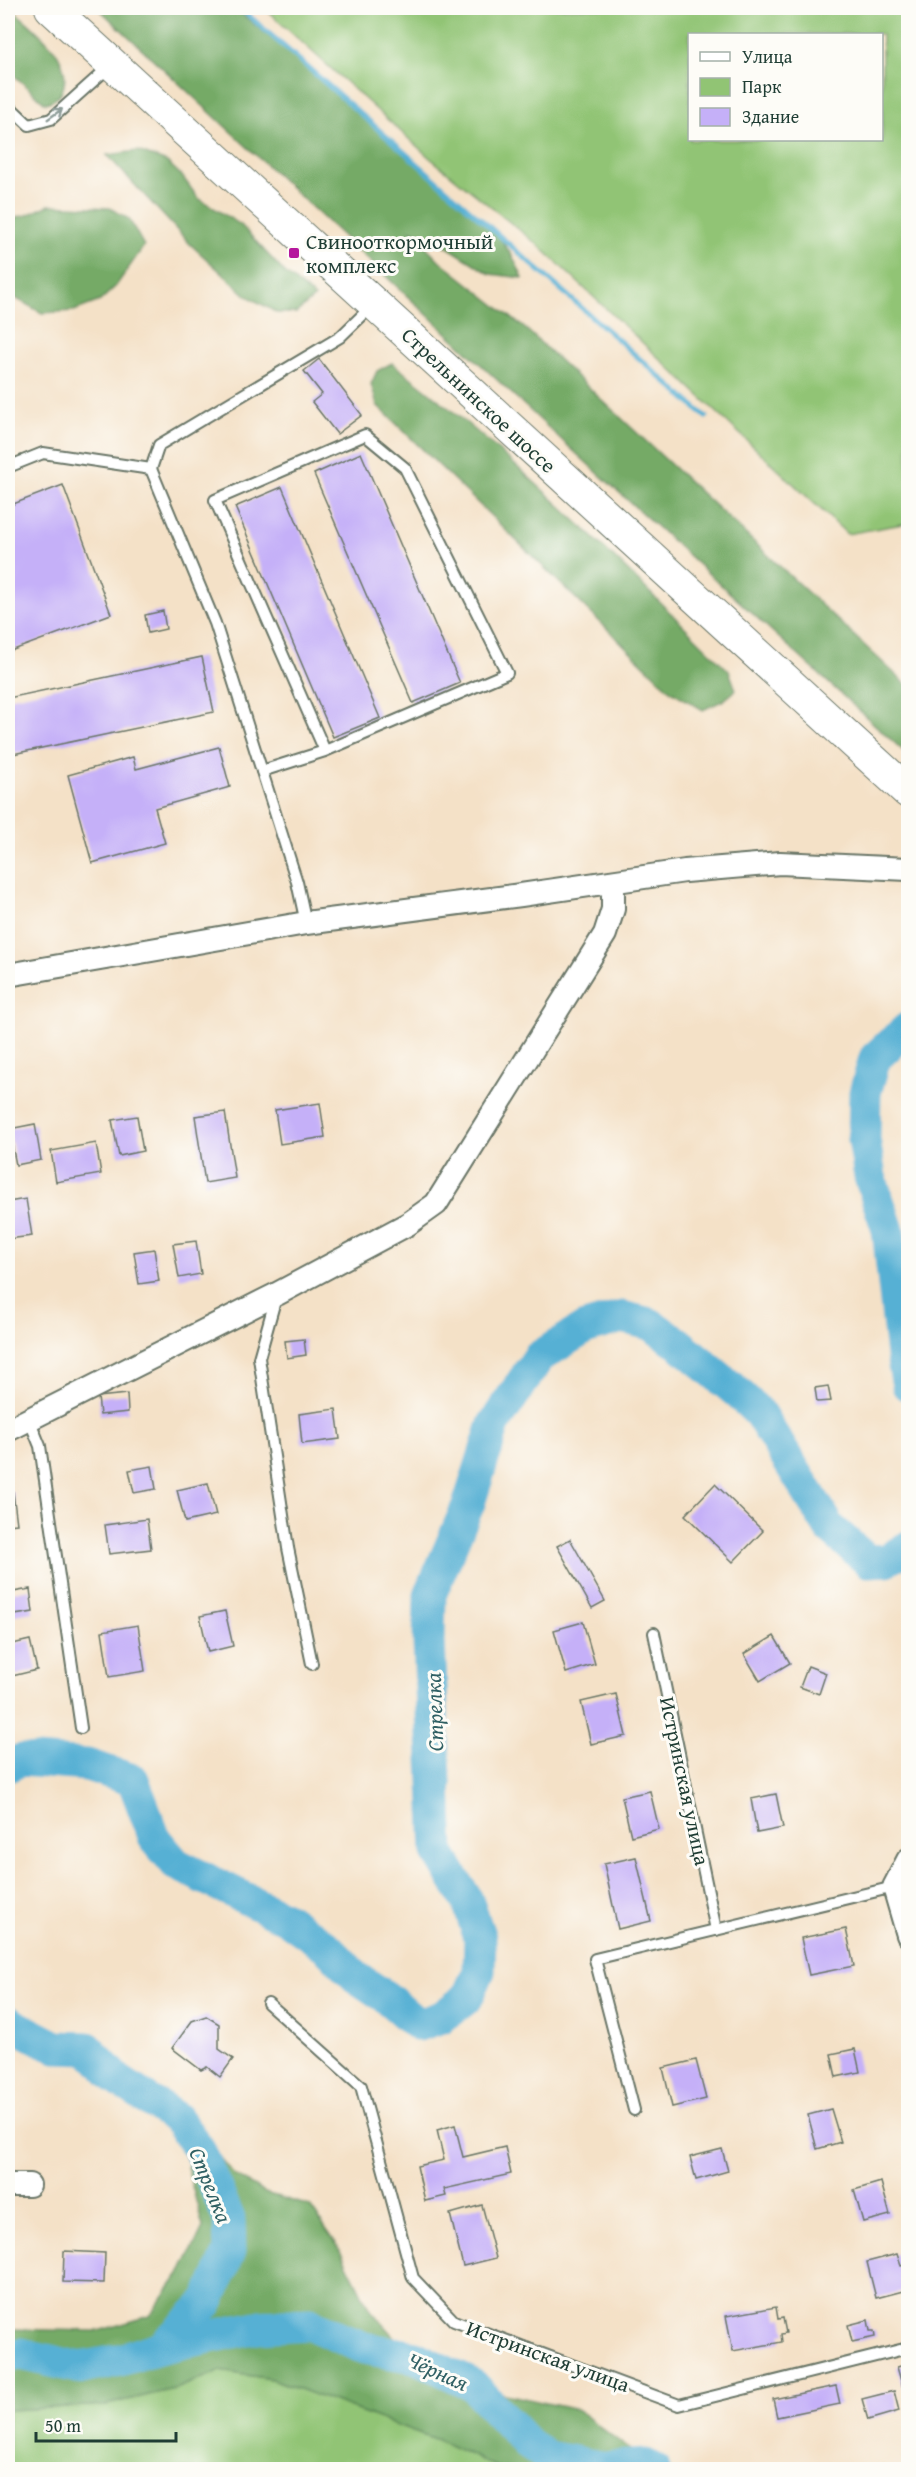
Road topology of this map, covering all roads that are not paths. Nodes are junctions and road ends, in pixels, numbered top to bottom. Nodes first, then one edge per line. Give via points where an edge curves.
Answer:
1 (51, 8) edge
2 (112, 64) junction
3 (8, 105) edge
4 (374, 304) junction
5 (8, 467) edge
6 (151, 469) junction
7 (325, 751) junction
8 (262, 771) junction
9 (909, 792) edge
10 (909, 869) edge
11 (613, 882) junction
12 (306, 923) junction
13 (8, 975) edge
14 (277, 1294) junction
15 (29, 1418) junction
16 (8, 1430) edge
17 (654, 1633) dead end
18 (312, 1664) dead end
19 (81, 1728) dead end
20 (909, 1860) edge
21 (894, 1887) junction
22 (716, 1930) junction
23 (909, 1935) edge
24 (268, 2003) dead end
25 (634, 2110) dead end
26 (909, 2348) edge

1 - 2 main road, Стрельнинское шоссе
3 -> 2 lane via 29,126 51,119
2 - 4 main road, Стрельнинское шоссе
4 - 6 lane via 339,337 159,445
4 - 9 main road, Стрельнинское шоссе
5 - 6 lane via 43,453
6 - 8 lane via 215,623
7 - 7 lane via 507,673 405,468 365,435 215,500
7 - 8 lane
8 - 12 lane
10 - 11 street via 780,863
11 - 12 street
11 - 14 street via 613,909 605,934 436,1204 408,1224
12 - 13 street
14 - 15 street
14 - 18 lane via 259,1358 288,1548
15 - 16 street
15 - 19 lane via 40,1446
17 - 22 lane, Истринская улица
20 - 21 street
21 - 22 lane
21 - 23 street
22 - 25 lane via 595,1959
24 - 26 lane, Истринская улица via 361,2086 413,2278 454,2321 679,2405

